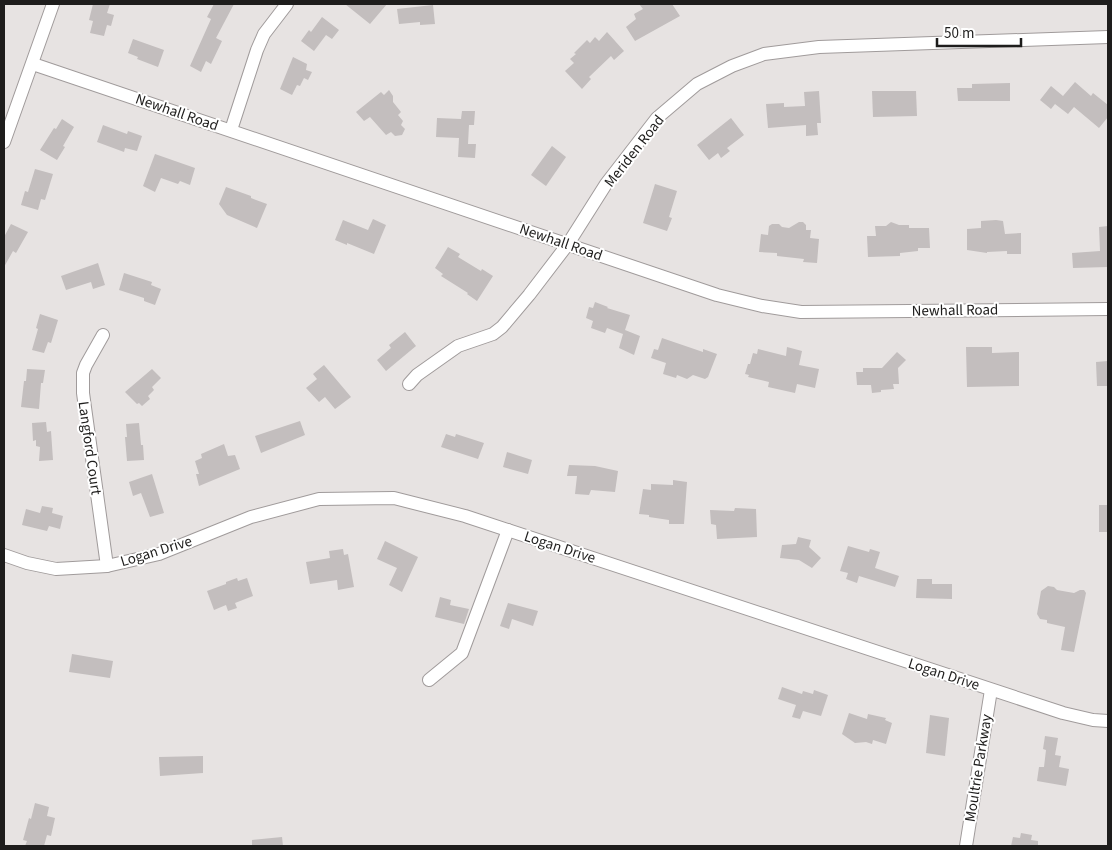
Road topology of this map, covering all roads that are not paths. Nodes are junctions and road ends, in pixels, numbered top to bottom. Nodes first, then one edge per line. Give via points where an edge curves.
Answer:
1 (53, 4) edge
2 (287, 4) edge
3 (1108, 38) edge
4 (32, 64) junction
5 (231, 130) junction
6 (4, 142) edge
7 (568, 244) junction
8 (1108, 309) edge
9 (103, 335) dead end
10 (409, 384) dead end
11 (508, 530) junction
12 (4, 555) edge
13 (107, 566) junction
14 (429, 680) dead end
15 (991, 690) junction
16 (1108, 721) edge
17 (966, 846) edge

1 - 4 street
2 - 5 street via 274,19 257,50
3 - 7 street, Meriden Road via 819,47 764,54 732,66 697,84 657,118 606,184
4 - 5 street, Newhall Road
4 - 6 street
5 - 7 street, Newhall Road
7 - 8 street, Newhall Road via 717,295 801,312
7 - 10 street, Meriden Road via 502,327 493,334 458,346
9 - 13 street, Langford Court via 83,373 83,393
11 - 13 street, Logan Drive via 394,498 319,499 252,517 159,554
11 - 14 street via 462,653
11 - 15 street, Logan Drive
12 - 13 street, Logan Drive via 27,564 56,569
15 - 16 street, Logan Drive via 1064,713
15 - 17 street, Moultrie Parkway

